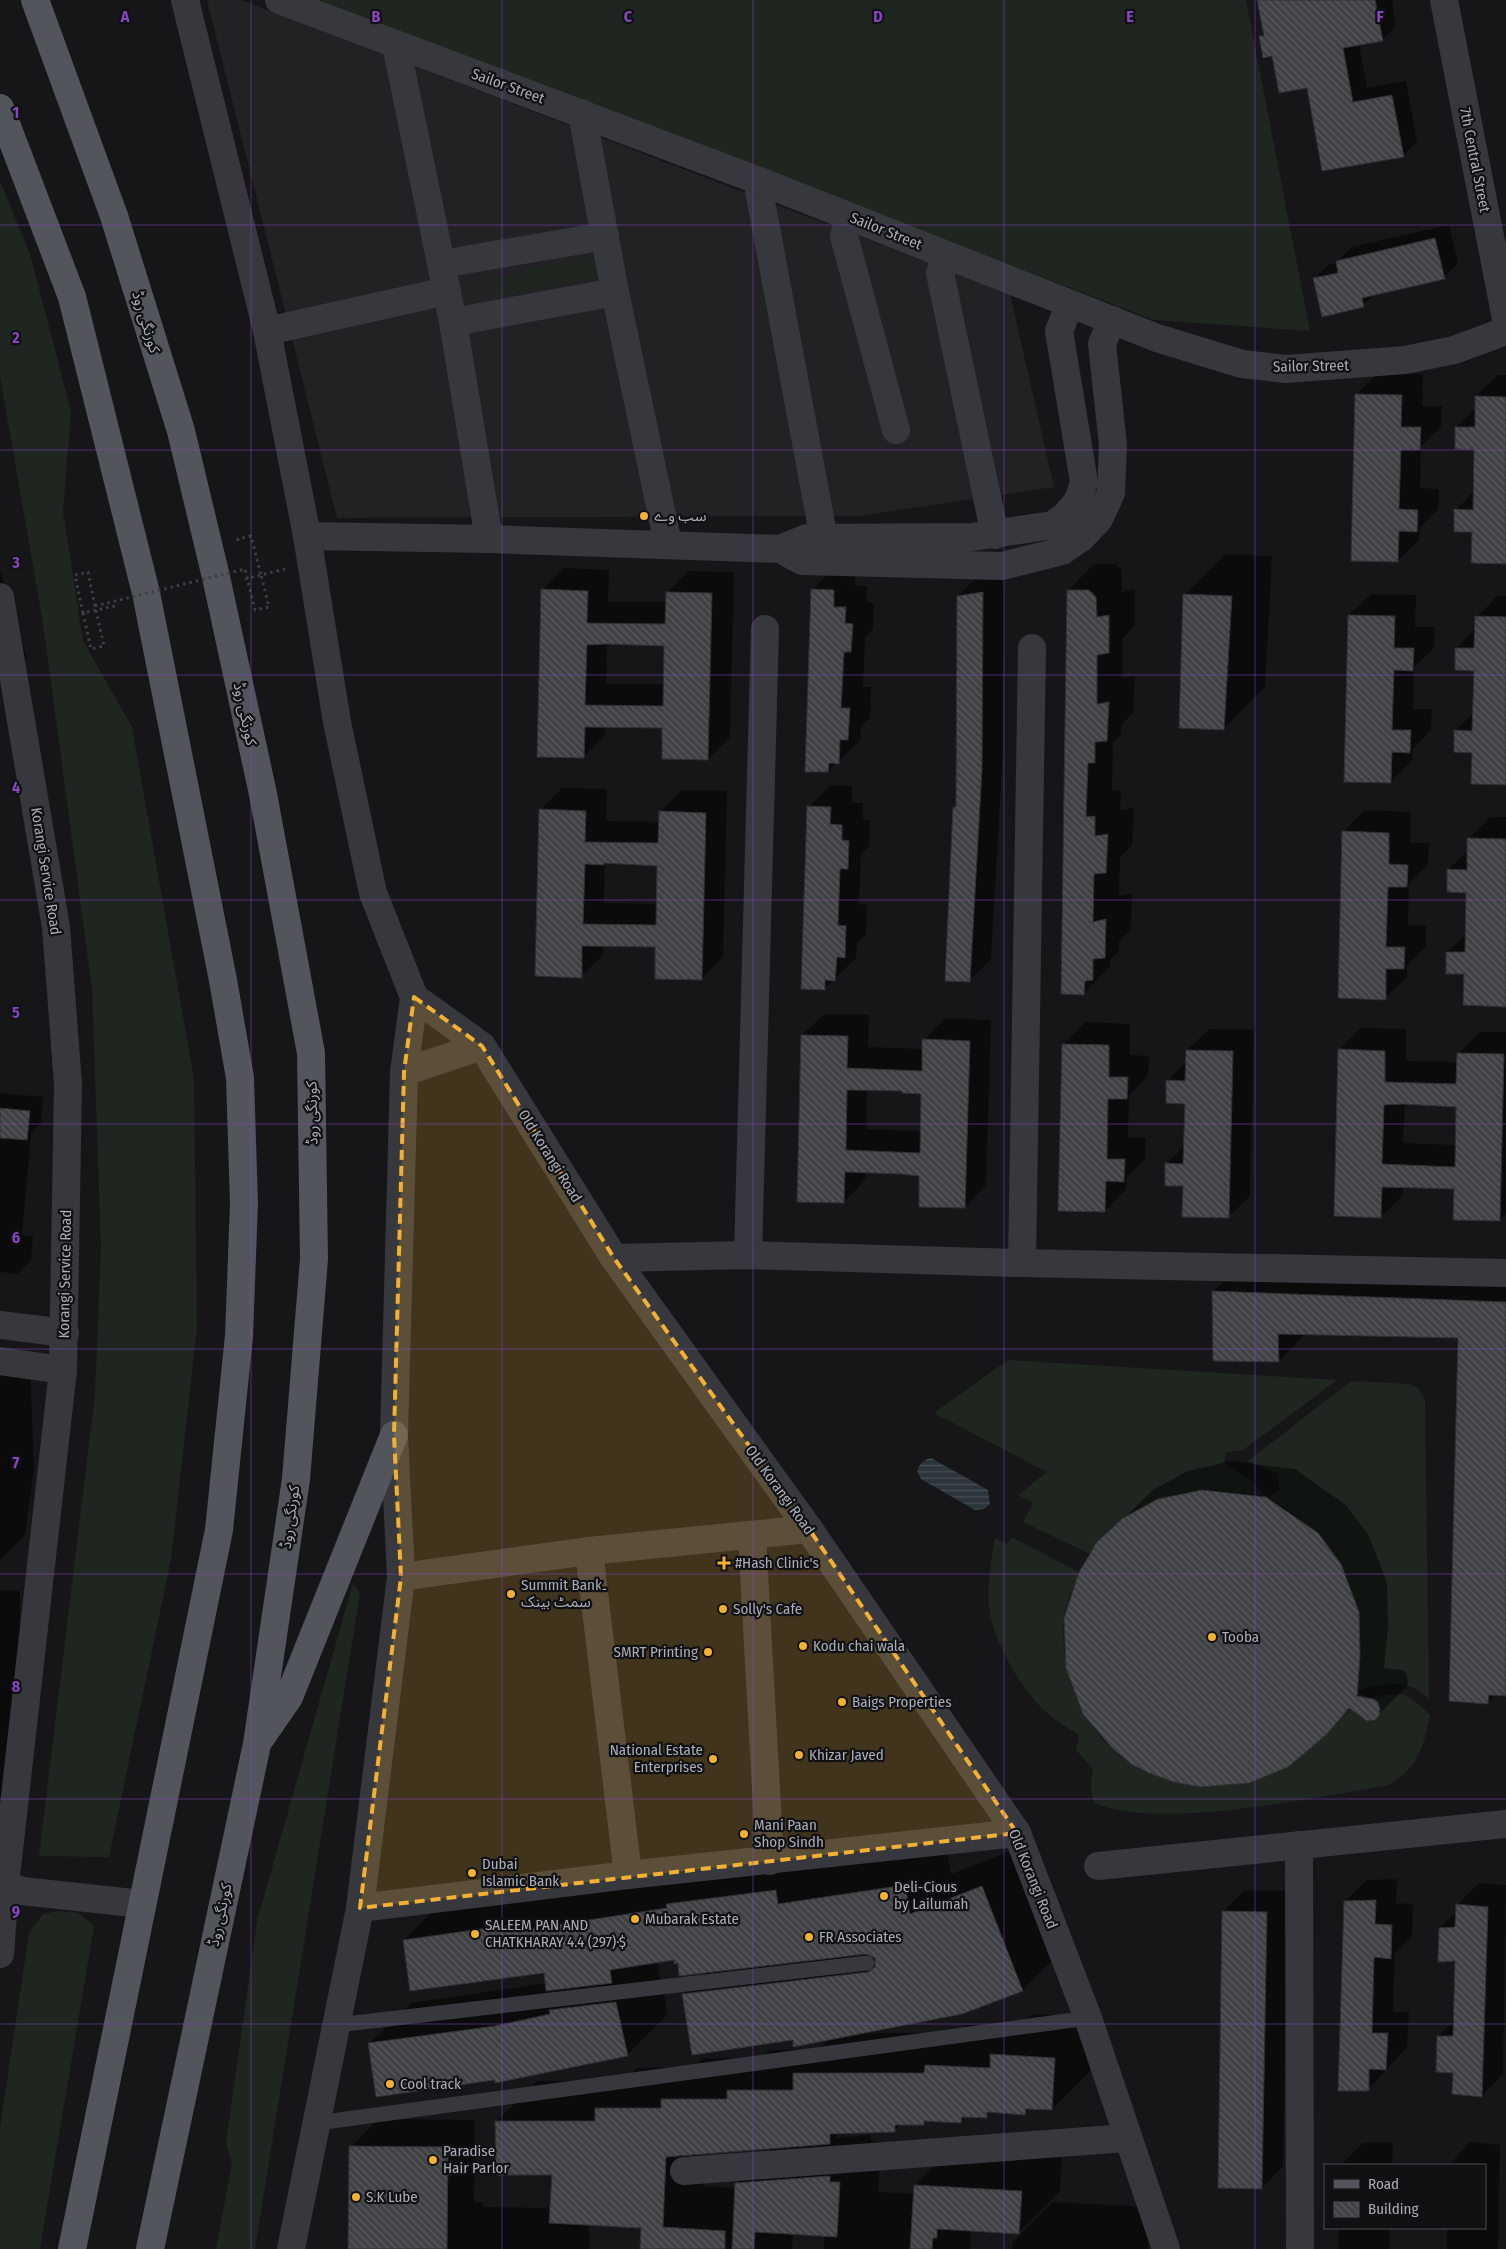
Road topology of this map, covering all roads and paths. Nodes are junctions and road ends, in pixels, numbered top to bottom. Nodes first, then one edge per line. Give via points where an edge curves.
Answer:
1 (34, 0) edge
2 (185, 0) edge
3 (279, 0) edge
4 (1444, 0) edge
5 (396, 45) junction
6 (0, 108) edge
7 (582, 113) junction
8 (757, 180) junction
9 (850, 217) junction
10 (605, 236) junction
11 (947, 256) junction
12 (442, 264) junction
13 (447, 291) junction
14 (615, 292) junction
15 (1070, 304) junction
16 (1506, 319) edge
17 (1112, 320) junction
18 (453, 322) junction
19 (267, 331) junction
20 (1506, 331) edge
21 (896, 430) dead end
22 (995, 535) junction
23 (307, 536) junction
24 (489, 539) junction
25 (824, 539) junction
26 (668, 544) junction
27 (240, 546) dead end
28 (780, 549) junction
29 (243, 561) dead end
30 (311, 563) junction
31 (245, 569) junction
32 (261, 575) junction
33 (218, 586) junction
34 (0, 597) edge
35 (147, 598) junction
36 (95, 606) junction
37 (83, 613) junction
38 (765, 630) dead end
39 (1032, 648) dead end
40 (414, 996) junction
41 (482, 1046) junction
42 (404, 1072) junction
43 (748, 1255) junction
44 (614, 1258) junction
45 (1022, 1264) junction
46 (1506, 1273) edge
47 (0, 1325) edge
48 (65, 1333) junction
49 (0, 1361) edge
50 (63, 1370) junction
51 (394, 1435) junction
52 (809, 1529) junction
53 (752, 1536) junction
54 (589, 1551) junction
55 (401, 1577) junction
56 (257, 1744) junction
57 (1506, 1824) edge
58 (1017, 1833) junction
59 (1299, 1846) junction
60 (770, 1860) junction
61 (1098, 1866) dead end
62 (628, 1874) junction
63 (6, 1893) edge
64 (142, 1904) junction
65 (360, 1908) junction
66 (0, 1954) edge
67 (867, 1962) dead end
68 (1088, 2018) junction
69 (337, 2024) junction
70 (317, 2123) junction
71 (1127, 2138) junction
72 (684, 2171) dead end
73 (72, 2249) edge
74 (150, 2249) edge
75 (291, 2249) edge
76 (1166, 2249) edge
77 (1300, 2249) edge

1 - 33 main road, کورنگی روڈ via 117,226 180,432
2 - 19 street
3 - 5 street, Sailor Street
4 - 16 street, 7th Central Street
5 - 7 street, Sailor Street
5 - 12 street
6 - 35 main road via 72,298
7 - 8 street, Sailor Street
7 - 10 street
8 - 9 street, Sailor Street
8 - 25 street
9 - 11 street, Sailor Street
9 - 21 street via 844,236
10 - 12 street
10 - 14 street
11 - 15 street, Sailor Street
11 - 22 street via 940,273
12 - 13 street
13 - 18 street
13 - 19 street
14 - 18 street
14 - 26 street
15 - 17 street, Sailor Street
15 - 22 street via 1058,331 1084,482 1078,501 1054,524
17 - 20 street, Sailor Street via 1157,338 1242,364 1286,369 1405,360 1454,350
17 - 28 street via 1102,344 1113,445 1111,493 1099,519 1081,538 1062,551 1002,566 802,561
18 - 24 street
19 - 23 street
22 - 25 street
23 - 24 street
23 - 30 street
24 - 26 street
25 - 28 street via 807,538
26 - 28 street
27 - 32 path via 238,539 252,536
29 - 31 path
30 - 32 path
30 - 40 street via 337,722 373,893
31 - 32 path, bridge via 255,610 269,607
31 - 36 path, bridge
32 - 33 path
33 - 56 main road, کورنگی روڈ via 311,1052 314,1259 296,1479
34 - 48 street, Korangi Service Road via 56,927 68,1084
35 - 37 path
35 - 64 main road via 240,1078 244,1203 239,1336 219,1530
36 - 37 path via 88,572 75,575
36 - 37 path, bridge via 104,646 91,649
38 - 43 street
39 - 45 street
40 - 41 street, Old Korangi Road
40 - 42 street
41 - 42 street
41 - 44 street, Old Korangi Road
42 - 51 street
43 - 44 street
43 - 45 street
44 - 52 street, Old Korangi Road
45 - 46 street
47 - 48 street
48 - 50 street, Korangi Service Road
49 - 50 street
50 - 63 street, Korangi Service Road
51 - 55 street
51 - 56 main road via 289,1697
52 - 53 street
52 - 58 street, Old Korangi Road
53 - 54 street
53 - 60 street
54 - 55 street
54 - 62 street
55 - 65 street
56 - 74 main road, کورنگی روڈ
57 - 59 street
58 - 60 street
58 - 68 street, Old Korangi Road
59 - 61 street
59 - 77 street
60 - 62 street
62 - 65 street
63 - 64 street
63 - 66 street, Korangi Service Road
64 - 73 main road
65 - 69 street
67 - 69 lane
68 - 70 lane
68 - 71 street, Old Korangi Road
69 - 70 street
70 - 75 street
71 - 72 street
71 - 76 street, Old Korangi Road

